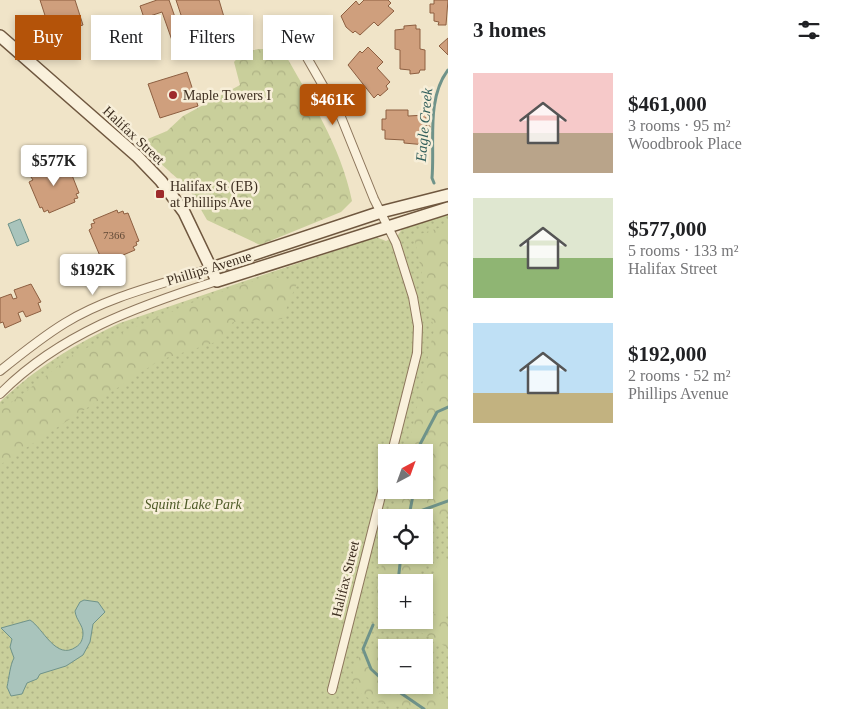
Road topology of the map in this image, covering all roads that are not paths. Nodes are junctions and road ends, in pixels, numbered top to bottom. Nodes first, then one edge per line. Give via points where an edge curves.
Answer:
1 (0, 36) edge
2 (308, 60) edge
3 (448, 194) edge
4 (448, 208) edge
5 (381, 212) junction
6 (388, 227) junction
7 (212, 268) junction
8 (216, 281) junction
9 (0, 371) edge
10 (0, 394) edge
11 (394, 444) edge
12 (380, 499) edge
13 (332, 690) dead end

1 - 7 street, Halifax Street via 152,170 184,212
2 - 5 street via 341,116
3 - 5 street, Phillips Avenue
4 - 6 street, Phillips Avenue
5 - 6 street
5 - 7 street, Phillips Avenue
6 - 8 street, Phillips Avenue
6 - 11 street via 404,267 418,326 417,354
7 - 8 street, Halifax Street
7 - 9 street, Phillips Avenue via 97,307 66,323
8 - 10 street, Phillips Avenue via 158,299 72,339 48,354
12 - 13 street, Halifax Street

